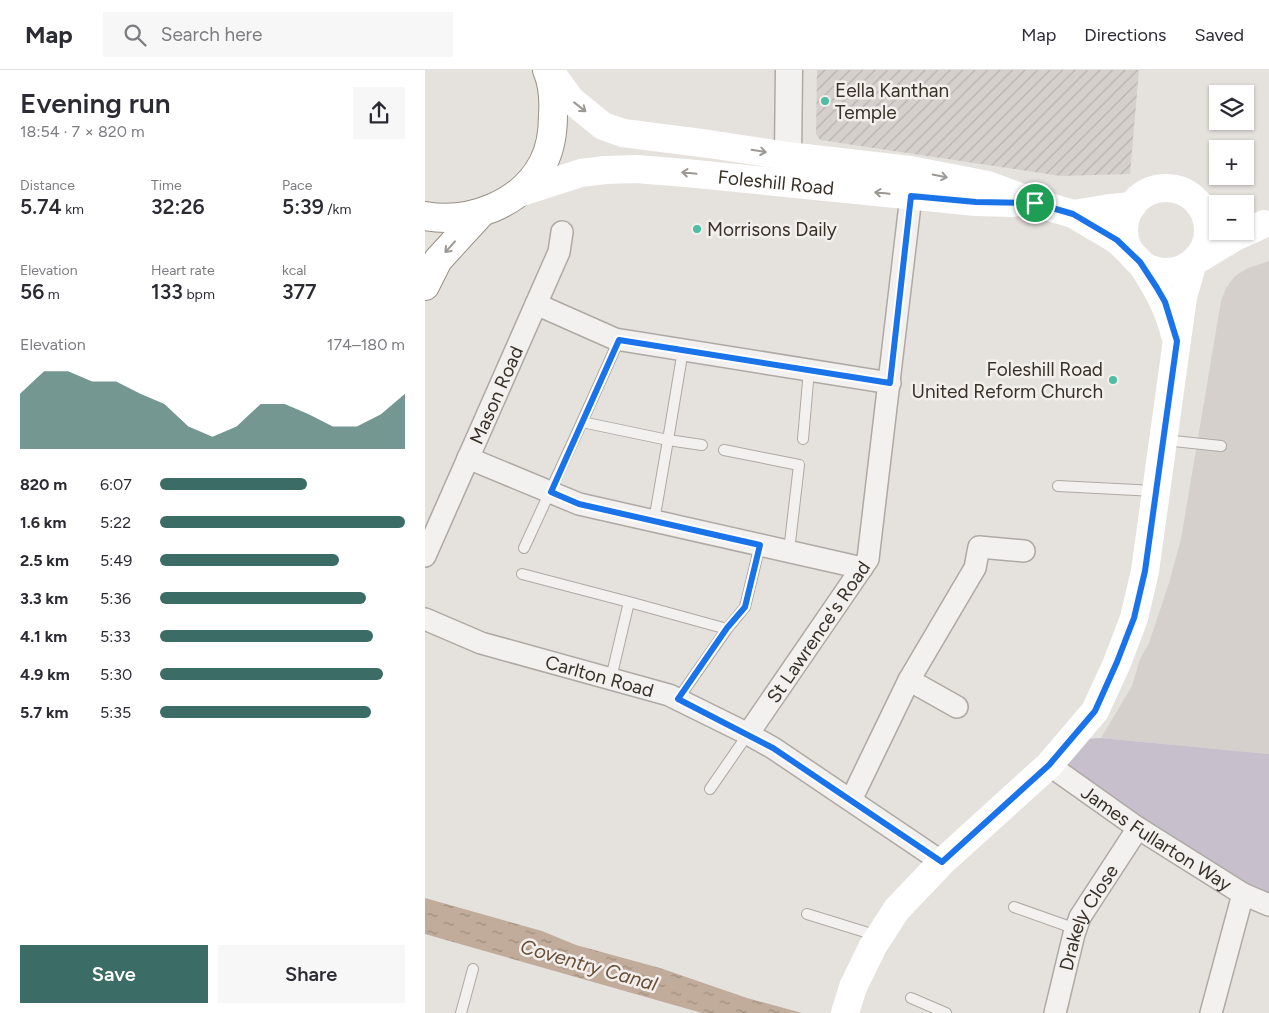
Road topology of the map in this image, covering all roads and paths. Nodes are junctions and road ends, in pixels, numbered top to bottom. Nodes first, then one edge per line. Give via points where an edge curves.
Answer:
1 (548, 70) edge
2 (789, 70) edge
3 (788, 156) junction
4 (519, 193) junction
5 (911, 196) junction
6 (1035, 203) junction
7 (1207, 204) edge
8 (1132, 206) junction
9 (481, 213) junction
10 (1073, 214) junction
11 (425, 216) edge
12 (1259, 221) edge
13 (562, 232) dead end
14 (1138, 260) junction
15 (1194, 262) junction
16 (425, 286) edge
17 (536, 304) junction
18 (619, 340) junction
19 (1177, 341) junction
20 (683, 350) junction
21 (809, 370) junction
22 (890, 383) junction
23 (582, 422) junction
24 (803, 439) dead end
25 (669, 440) junction
26 (1163, 440) junction
27 (702, 445) dead end
28 (1221, 446) dead end
29 (724, 450) dead end
30 (468, 458) junction
31 (1057, 486) dead end
32 (1156, 491) junction
33 (551, 492) junction
34 (654, 521) junction
35 (760, 545) junction
36 (524, 548) dead end
37 (789, 551) junction
38 (1024, 551) dead end
39 (425, 556) edge
40 (862, 568) junction
41 (522, 574) dead end
42 (629, 602) junction
43 (425, 618) edge
44 (727, 628) junction
45 (611, 678) junction
46 (909, 680) junction
47 (678, 699) junction
48 (957, 707) dead end
49 (748, 734) junction
50 (1049, 765) junction
51 (710, 789) dead end
52 (851, 800) junction
53 (1138, 828) junction
54 (942, 862) junction
55 (1243, 894) junction
56 (1269, 905) edge
57 (1014, 907) dead end
58 (807, 914) dead end
59 (1076, 929) junction
60 (879, 936) junction
61 (473, 969) dead end
62 (911, 998) dead end
63 (461, 1013) edge
64 (845, 1013) edge
65 (946, 1013) edge
66 (1055, 1013) edge
67 (1211, 1013) edge

1 -> 3 main road, Foleshill Road via 571,100 603,126 623,133
1 - 4 main road via 554,104 551,141 543,163
2 - 3 street
3 -> 6 main road, Foleshill Road via 910,170 988,185
5 -> 4 main road, Foleshill Road via 636,169 581,173
4 - 9 main road
5 - 6 main road, Foleshill Road
5 - 22 street, St Lawrence's Road
6 - 10 main road, Foleshill Road
7 - 8 main road via 1181,190 1168,188 1154,190
7 - 15 main road via 1204,211 1208,223 1207,240
8 - 10 main road, Foleshill Road
8 - 14 main road via 1125,223 1125,238 1128,248
9 - 11 main road via 450,218
9 -> 16 main road via 438,260
10 - 14 main road, Foleshill Road via 1117,240
12 - 15 main road
13 - 17 street, Mason Road via 559,252
14 - 15 main road via 1162,272 1174,272
14 - 19 main road via 1165,302
15 - 19 main road via 1183,297
17 - 18 street
17 - 30 street, Mason Road
18 - 20 street
18 - 23 lane
19 - 26 main road
20 - 21 street
20 - 25 lane
21 - 22 street
21 - 24 lane
22 - 40 street, St Lawrence's Road via 870,551
23 - 25 lane
23 - 33 lane
25 - 27 lane
25 - 34 lane
26 - 28 lane
26 - 32 main road
29 - 37 lane via 799,465
30 - 33 street
30 - 39 street, Mason Road
31 - 32 lane
32 - 50 main road via 1143,580 1134,618 1117,662 1095,711
33 - 34 street via 579,504
33 - 36 lane
34 - 35 street
35 - 37 street
35 - 44 lane via 745,607
37 - 40 street
38 - 46 street via 979,547 975,568
40 - 49 street, St Lawrence's Road
41 - 42 lane
42 - 44 lane
42 - 45 lane
43 - 45 street, Carlton Road via 481,643
44 - 47 lane
45 - 47 street, Carlton Road
46 - 48 street
46 - 52 street
47 - 49 street, Carlton Road
49 - 51 lane
49 - 52 street, Carlton Road
50 - 53 street, James Fullarton Way
50 - 54 main road
52 - 54 street, Carlton Road
53 - 55 street, James Fullarton Way
53 - 59 street, Drakely Close
54 - 60 main road via 897,909
55 - 56 street, James Fullarton Way
55 - 67 street
57 - 59 lane
58 - 60 lane
59 - 66 street, Drakely Close
60 - 64 main road via 853,988
61 - 63 lane
62 - 65 lane

